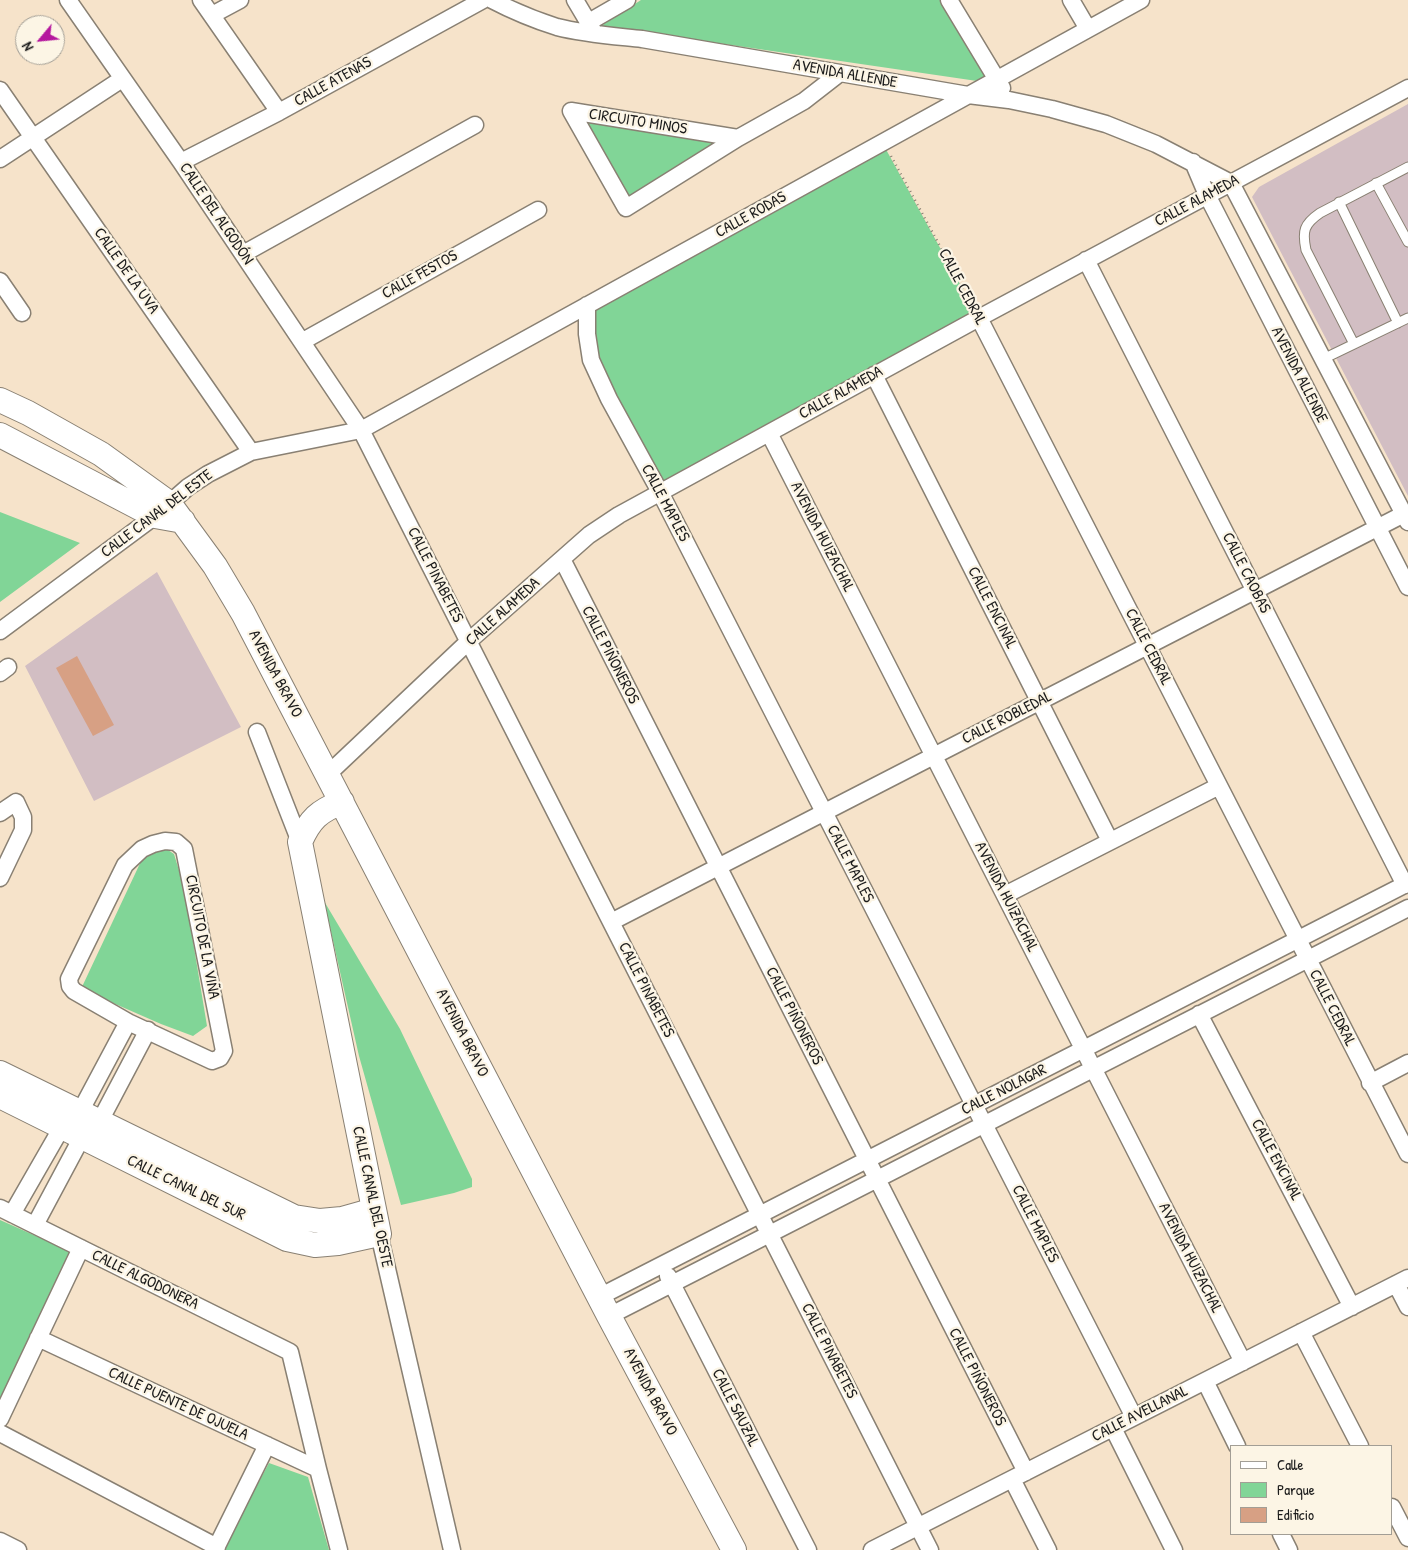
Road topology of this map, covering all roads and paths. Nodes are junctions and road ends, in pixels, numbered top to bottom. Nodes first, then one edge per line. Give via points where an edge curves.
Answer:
1 (68, 0) edge
2 (201, 0) edge
3 (240, 0) edge
4 (483, 0) edge
5 (492, 0) edge
6 (575, 0) edge
7 (627, 0) edge
8 (949, 0) edge
9 (1071, 0) edge
10 (1141, 0) edge
11 (212, 15) junction
12 (592, 28) junction
13 (1088, 29) junction
14 (840, 73) junction
15 (122, 79) junction
16 (997, 79) junction
17 (1408, 88) edge
18 (0, 90) edge
19 (968, 95) junction
20 (1009, 100) junction
21 (279, 112) junction
22 (475, 125) dead end
23 (33, 137) junction
24 (738, 138) junction
25 (884, 142) junction
26 (0, 159) edge
27 (181, 162) junction
28 (1193, 162) junction
29 (1408, 167) edge
30 (1231, 183) junction
31 (1376, 183) junction
32 (1207, 195) junction
33 (1338, 202) junction
34 (538, 210) dead end
35 (1408, 242) edge
36 (244, 254) junction
37 (1086, 260) junction
38 (0, 281) edge
39 (587, 305) junction
40 (22, 313) dead end
41 (979, 318) junction
42 (1408, 318) edge
43 (1398, 323) junction
44 (302, 341) junction
45 (1354, 344) junction
46 (1323, 359) junction
47 (874, 375) junction
48 (0, 400) edge
49 (361, 430) junction
50 (768, 433) junction
51 (0, 435) edge
52 (251, 452) junction
53 (660, 492) junction
54 (169, 513) junction
55 (1406, 518) edge
56 (1378, 528) junction
57 (562, 559) junction
58 (1408, 587) edge
59 (1255, 591) junction
60 (0, 631) edge
61 (469, 642) junction
62 (1147, 646) junction
63 (1039, 701) junction
64 (257, 732) dead end
65 (934, 756) junction
66 (328, 774) junction
67 (1219, 786) junction
68 (342, 802) junction
69 (824, 812) junction
70 (0, 814) edge
71 (1110, 841) junction
72 (300, 842) junction
73 (718, 867) junction
74 (0, 878) edge
75 (1407, 884) edge
76 (1005, 895) junction
77 (1408, 908) edge
78 (611, 922) junction
79 (1297, 940) junction
80 (1307, 959) junction
81 (1199, 1014) junction
82 (128, 1022) junction
83 (148, 1030) junction
84 (1084, 1049) junction
85 (1408, 1063) edge
86 (1094, 1068) junction
87 (0, 1073) edge
88 (1370, 1083) junction
89 (0, 1096) edge
90 (974, 1105) junction
91 (90, 1116) junction
92 (984, 1124) junction
93 (72, 1132) junction
94 (1408, 1154) edge
95 (867, 1160) junction
96 (877, 1179) junction
97 (374, 1210) junction
98 (6, 1211) edge
99 (760, 1215) junction
100 (35, 1226) junction
101 (379, 1234) junction
102 (770, 1234) junction
103 (81, 1248) junction
104 (662, 1265) junction
105 (1402, 1281) edge
106 (672, 1284) junction
107 (604, 1307) junction
108 (1352, 1307) junction
109 (1408, 1307) edge
110 (1301, 1332) junction
111 (38, 1338) junction
112 (1243, 1362) junction
113 (1205, 1381) junction
114 (1134, 1417) junction
115 (0, 1419) edge
116 (1113, 1428) junction
117 (0, 1433) edge
118 (267, 1445) junction
119 (1237, 1445) edge
120 (1359, 1445) edge
121 (318, 1469) junction
122 (1019, 1476) junction
123 (1393, 1509) edge
124 (918, 1527) junction
125 (1282, 1535) edge
126 (1408, 1538) edge
127 (0, 1541) edge
128 (216, 1548) edge
129 (18, 1550) edge
130 (339, 1550) edge
131 (452, 1550) edge
132 (734, 1550) edge
133 (808, 1550) edge
134 (872, 1550) edge
135 (930, 1550) edge
136 (1048, 1550) edge
137 (1174, 1550) edge
138 (1289, 1550) edge

1 - 15 street, CALLE DEL ALGODÓN
2 - 11 street
3 - 11 street
4 - 21 street, CALLE ATENAS
5 - 12 street, AVENIDA ALLENDE via 558,27
6 - 12 street
7 - 12 street
8 - 16 street
9 - 13 street
10 - 13 street, CALLE RODAS
11 - 21 street
12 - 14 street, AVENIDA ALLENDE
13 - 16 street, CALLE RODAS
14 - 19 street, AVENIDA ALLENDE
14 - 24 street, CIRCUITO MINOS via 804,101
15 - 23 street
15 - 27 street, CALLE DEL ALGODÓN
16 - 19 street, CALLE RODAS
16 - 20 street
17 - 30 street, CALLE ALAMEDA
18 - 23 street, CALLE DE LA UVA
19 - 20 street, AVENIDA ALLENDE
19 - 25 street, CALLE RODAS
20 - 28 street, AVENIDA ALLENDE via 1106,124
21 - 27 street, CALLE ATENAS
22 - 36 street
23 - 26 street
23 - 52 street, CALLE DE LA UVA
24 - 24 street, CIRCUITO MINOS via 626,208 571,111 699,132
25 - 39 street, CALLE RODAS
25 - 41 path, CALLE CEDRAL
27 - 36 street, CALLE DEL ALGODÓN
28 - 30 street, AVENIDA ALLENDE
28 - 32 street, AVENIDA ALLENDE
29 - 31 lane
30 - 32 street, CALLE ALAMEDA
30 - 46 street, AVENIDA ALLENDE
31 - 33 lane
31 - 35 lane
32 - 37 street, CALLE ALAMEDA
32 - 56 street, AVENIDA ALLENDE
33 - 43 lane
33 - 45 lane via 1312,219 1305,228 1304,240 1306,250
34 - 44 street, CALLE FESTOS
36 - 44 street, CALLE DEL ALGODÓN
37 - 41 street, CALLE ALAMEDA
37 - 59 street, CALLE CAOBAS
38 - 40 street
39 - 49 street, CALLE RODAS
39 - 53 street, CALLE MAPLES via 590,360
41 - 47 street, CALLE ALAMEDA
41 - 62 street, CALLE CEDRAL
42 - 43 lane
43 - 45 lane
44 - 49 street, CALLE DEL ALGODÓN
45 - 46 lane
46 - 55 street, AVENIDA ALLENDE
47 - 50 street, CALLE ALAMEDA
47 - 63 street, CALLE ENCINAL
48 - 54 main road, AVENIDA BRAVO via 101,454
49 - 52 street, CALLE CANAL DEL ESTE
49 - 61 street, CALLE PINABETES
50 - 53 street, CALLE ALAMEDA
50 - 65 street, AVENIDA HUIZACHAL
51 - 54 main road, AVENIDA BRAVO
52 - 54 street, CALLE CANAL DEL ESTE via 208,474
53 - 57 street, CALLE ALAMEDA via 589,535
53 - 69 street, CALLE MAPLES
54 - 60 street, CALLE CANAL DEL ESTE
54 - 66 main road, AVENIDA BRAVO via 215,566
55 - 56 street, CALLE ROBLEDAL
56 - 58 street, AVENIDA ALLENDE
56 - 59 street, CALLE ROBLEDAL
57 - 61 street, CALLE ALAMEDA
57 - 73 street, CALLE PIÑONEROS
59 - 62 street, CALLE ROBLEDAL
59 - 75 street, CALLE CAOBAS
61 - 66 street, CALLE ALAMEDA
61 - 78 street, CALLE PINABETES
62 - 63 street, CALLE ROBLEDAL
62 - 67 street, CALLE CEDRAL
63 - 65 street, CALLE ROBLEDAL
63 - 71 street, CALLE ENCINAL
64 - 72 street, CALLE CANAL DEL OESTE
65 - 69 street, CALLE ROBLEDAL
65 - 76 street, AVENIDA HUIZACHAL
66 - 68 main road, AVENIDA BRAVO
67 - 71 street
67 - 79 street, CALLE CEDRAL
68 - 72 main road via 317,815
68 - 107 main road, AVENIDA BRAVO
69 - 73 street, CALLE ROBLEDAL
69 - 90 street, CALLE MAPLES
70 - 74 street via 16,802 23,817 23,830
71 - 76 street
72 - 97 main road, CALLE CANAL DEL OESTE
73 - 78 street, CALLE ROBLEDAL
73 - 95 street, CALLE PIÑONEROS
75 - 79 street, CALLE NOLAGAR
76 - 84 street, AVENIDA HUIZACHAL
77 - 80 street, CALLE NOLAGAR
78 - 99 street, CALLE PINABETES
79 - 80 street, CALLE CEDRAL
79 - 84 street, CALLE NOLAGAR
80 - 81 street, CALLE NOLAGAR
80 - 88 street, CALLE CEDRAL
81 - 86 street, CALLE NOLAGAR
81 - 108 street, CALLE ENCINAL
82 - 83 street, CIRCUITO DE LA VIÑA
82 - 83 street, CIRCUITO DE LA VIÑA via 74,991 69,979 125,864 153,844 176,842 184,849 224,1051 220,1058 212,1061
82 - 91 street
83 - 91 street
84 - 86 street, AVENIDA HUIZACHAL
84 - 90 street, CALLE NOLAGAR
85 - 88 street
86 - 92 street, CALLE NOLAGAR
86 - 112 street, AVENIDA HUIZACHAL
87 - 91 main road, CALLE CANAL DEL SUR
88 - 94 street, CALLE CEDRAL
89 - 93 main road, CALLE CANAL DEL SUR
90 - 92 street, CALLE MAPLES
90 - 95 street, CALLE NOLAGAR
91 - 93 street
91 - 93 street
91 - 97 main road, CALLE CANAL DEL SUR via 294,1217 320,1221
92 - 96 street, CALLE NOLAGAR
92 - 114 street, CALLE MAPLES
93 - 98 street
93 - 100 street
93 - 101 main road, CALLE CANAL DEL SUR via 287,1239 315,1245
95 - 96 street, CALLE PIÑONEROS
95 - 99 street, CALLE NOLAGAR
96 - 102 street, CALLE NOLAGAR
96 - 122 street, CALLE PIÑONEROS
97 - 101 main road, CALLE CANAL DEL OESTE
98 - 100 street, CALLE ALGODONERA
99 - 102 street, CALLE PINABETES
99 - 104 street, CALLE NOLAGAR
100 - 103 street, CALLE ALGODONERA
101 - 131 street, CALLE CANAL DEL OESTE
102 - 106 street, CALLE NOLAGAR
102 - 124 street, CALLE PINABETES
103 - 111 street
103 - 121 street, CALLE ALGODONERA via 290,1352
104 - 106 street, CALLE SAUZAL
104 - 107 street, CALLE NOLAGAR
105 - 108 street, CALLE AVELLANAL
105 - 109 street
106 - 107 street, CALLE NOLAGAR
106 - 133 street, CALLE SAUZAL
107 - 132 main road, AVENIDA BRAVO
108 - 110 street, CALLE AVELLANAL
110 - 112 street, CALLE AVELLANAL
110 - 120 street
111 - 115 street
111 - 118 street, CALLE PUENTE DE OJUELA
112 - 113 street, CALLE AVELLANAL
113 - 114 street, CALLE AVELLANAL
113 - 119 street
114 - 116 street, CALLE AVELLANAL
116 - 122 street, CALLE AVELLANAL
116 - 137 street
117 - 128 street
118 - 121 street, CALLE PUENTE DE OJUELA
118 - 128 street
121 - 130 street
122 - 124 street, CALLE AVELLANAL
122 - 136 street, CALLE PIÑONEROS
123 - 126 street
124 - 134 street, CALLE AVELLANAL
124 - 135 street, CALLE PINABETES
125 - 138 street
127 - 129 street

